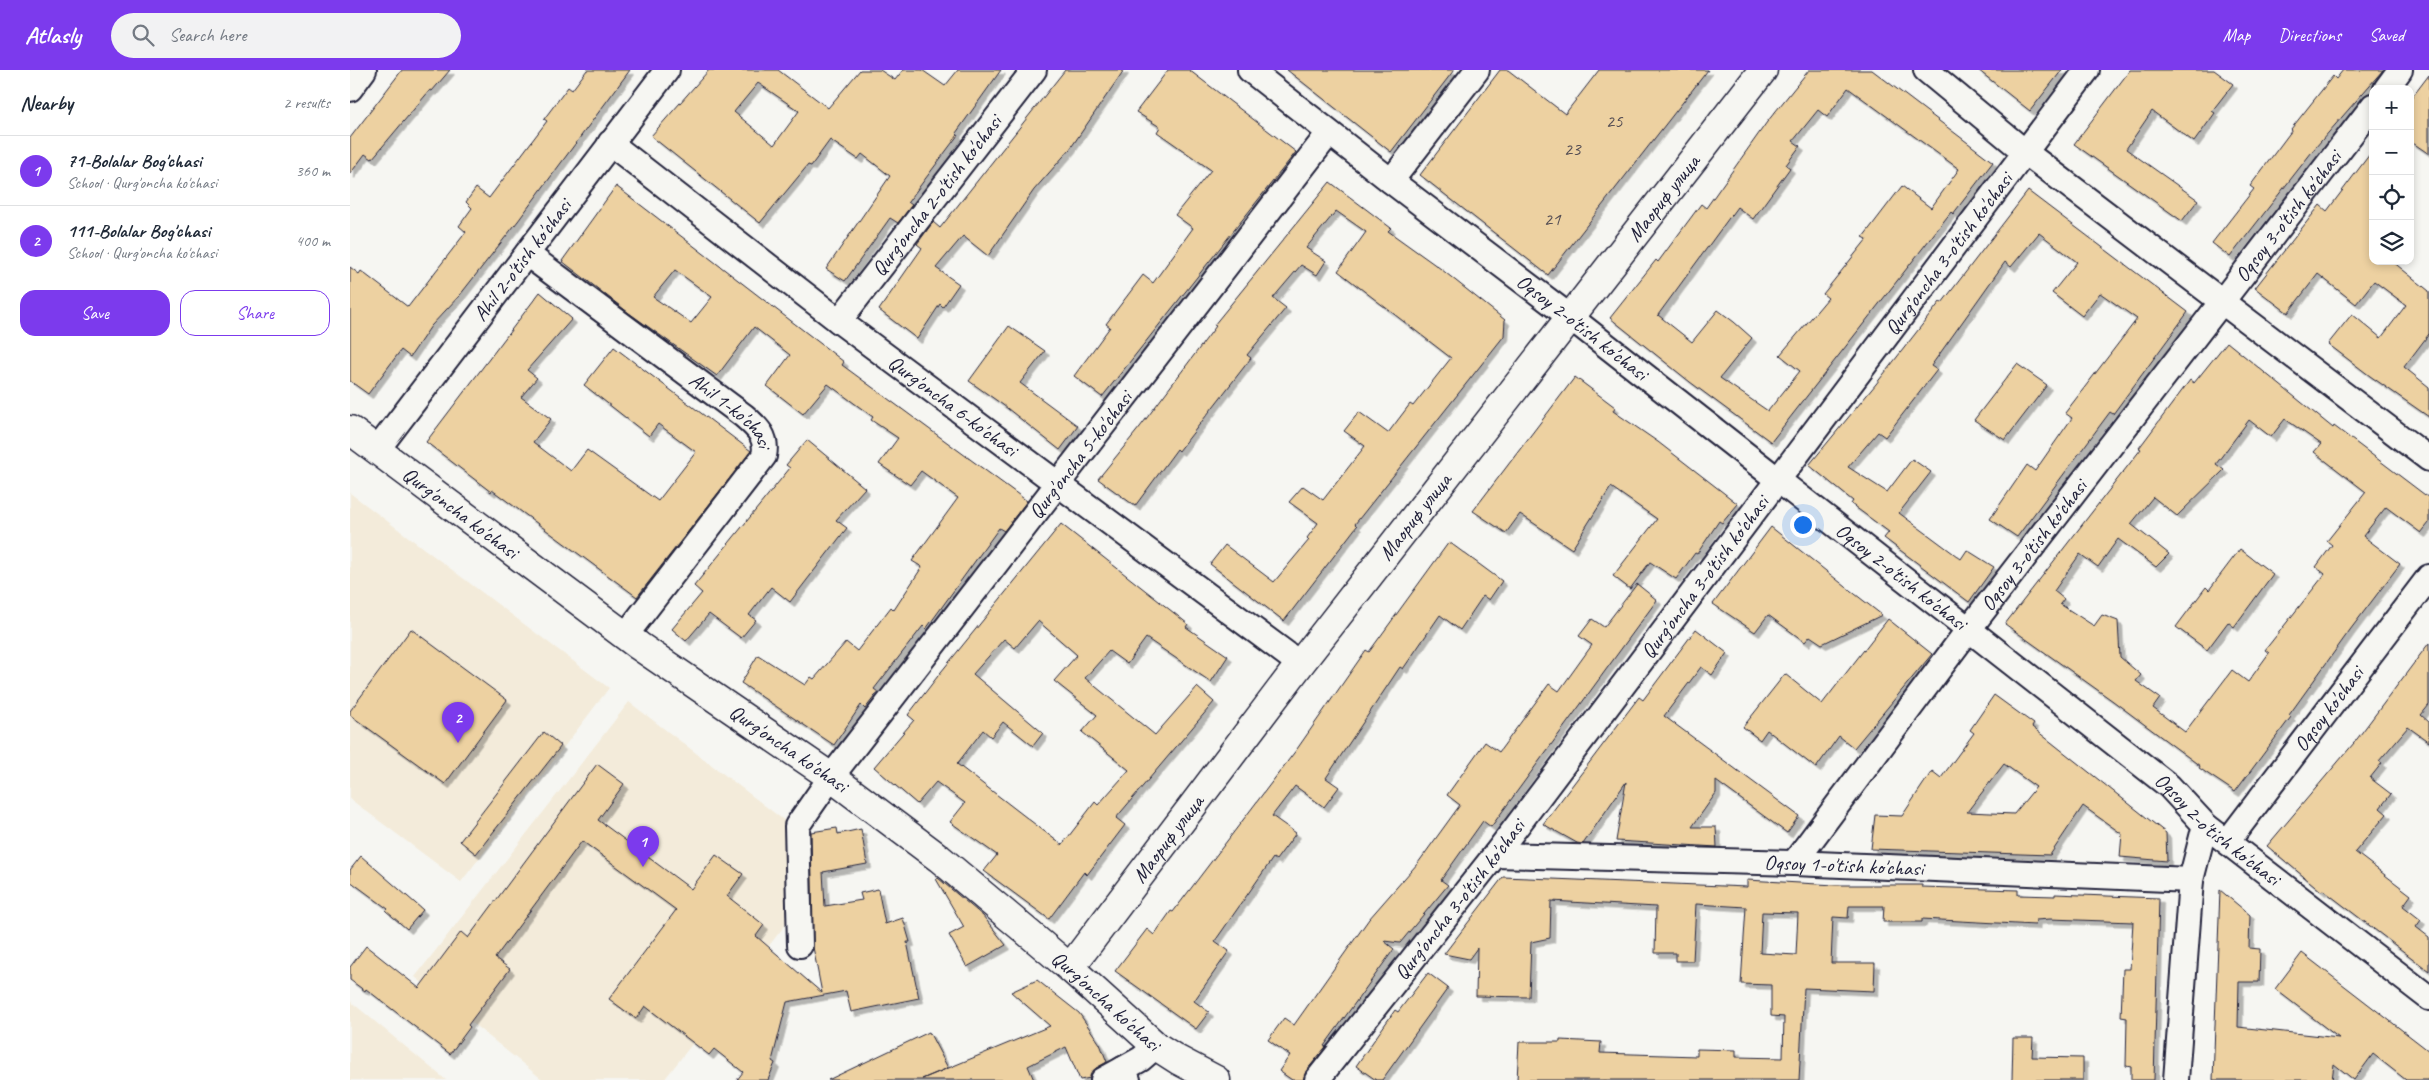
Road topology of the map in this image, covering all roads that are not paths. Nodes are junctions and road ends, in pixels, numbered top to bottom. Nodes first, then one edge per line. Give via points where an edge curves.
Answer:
1 (364, 70) edge
2 (667, 70) edge
3 (1034, 70) edge
4 (1250, 70) edge
5 (1477, 70) edge
6 (1763, 70) edge
7 (1926, 70) edge
8 (2088, 70) edge
9 (2400, 70) edge
10 (2389, 85) edge
11 (350, 89) edge
12 (2369, 111) edge
13 (1329, 133) junction
14 (610, 144) junction
15 (2025, 152) junction
16 (1391, 181) junction
17 (526, 254) junction
18 (2221, 301) junction
19 (1570, 317) junction
20 (839, 321) junction
21 (350, 430) edge
22 (377, 450) junction
23 (2429, 459) edge
24 (1778, 480) junction
25 (1060, 484) junction
26 (2429, 577) edge
27 (1969, 629) junction
28 (625, 636) junction
29 (1300, 664) junction
30 (831, 777) junction
31 (2205, 825) junction
32 (2228, 842) junction
33 (1495, 855) junction
34 (1794, 863) junction
35 (2191, 880) junction
36 (800, 944) dead end
37 (1070, 968) junction
38 (2429, 998) edge
39 (1156, 1046) junction
40 (1118, 1076) edge
41 (1216, 1080) edge
42 (1317, 1080) edge
43 (2176, 1080) edge

1 - 11 street
2 - 14 street, Ahil 2-o'tish ko'chasi
3 - 20 street, Qurg'oncha 2-o'tish ko'chasi
4 - 13 street, Oqsoy 2-o'tish ko'chasi
5 - 16 street
6 - 19 street, Маориф улица
7 - 15 street, Oqsoy 3-o'tish ko'chasi
8 - 15 street, Qurg'oncha 3-o'tish ko'chasi
9 - 10 street
12 - 18 street, Oqsoy 3-o'tish ko'chasi
13 - 16 street, Oqsoy 2-o'tish ko'chasi
13 - 25 street, Qurg'oncha 5-ko'chasi
14 - 17 street, Ahil 2-o'tish ko'chasi
14 - 20 street, Qurg'oncha 6-ko'chasi
15 - 18 street, Oqsoy 3-o'tish ko'chasi
15 - 24 street, Qurg'oncha 3-o'tish ko'chasi
16 - 19 street, Oqsoy 2-o'tish ko'chasi
17 - 22 street, Ahil 2-o'tish ko'chasi
17 - 28 street, Ahil 1-ko'chasi via 744,416 762,434 766,445 764,456
18 - 23 street, Oqsoy 3-o'tish ko'chasi
18 - 27 street, Oqsoy 3-o'tish ko'chasi
19 - 24 street, Oqsoy 2-o'tish ko'chasi
19 - 29 street, Маориф улица
20 - 25 street, Qurg'oncha 6-ko'chasi
21 - 22 street, Qurg'oncha ko'chasi
22 - 28 street, Qurg'oncha ko'chasi
24 - 27 street, Oqsoy 2-o'tish ko'chasi
24 - 33 street, Qurg'oncha 3-o'tish ko'chasi
25 - 29 street, Qurg'oncha 6-ko'chasi
25 - 30 street, Qurg'oncha 5-ko'chasi
26 - 32 street, Oqsoy ko'chasi
27 - 31 street, Oqsoy 2-o'tish ko'chasi via 2169,786
27 - 34 street, Oqsoy 3-o'tish ko'chasi
28 - 30 street, Qurg'oncha ko'chasi
29 - 37 street, Маориф улица
30 - 36 street, Qurg'oncha 5-ko'chasi via 797,826
30 - 37 street, Qurg'oncha ko'chasi via 940,858
31 - 32 street, Oqsoy 2-o'tish ko'chasi
31 - 35 street
32 - 38 street, Oqsoy 2-o'tish ko'chasi
33 - 34 street, Oqsoy 1-o'tish ko'chasi
33 - 42 street, Qurg'oncha 3-o'tish ko'chasi
34 - 35 street, Oqsoy 1-o'tish ko'chasi
35 - 43 street
37 - 39 street, Qurg'oncha ko'chasi
39 - 40 street
39 - 41 street, Qurg'oncha ko'chasi

